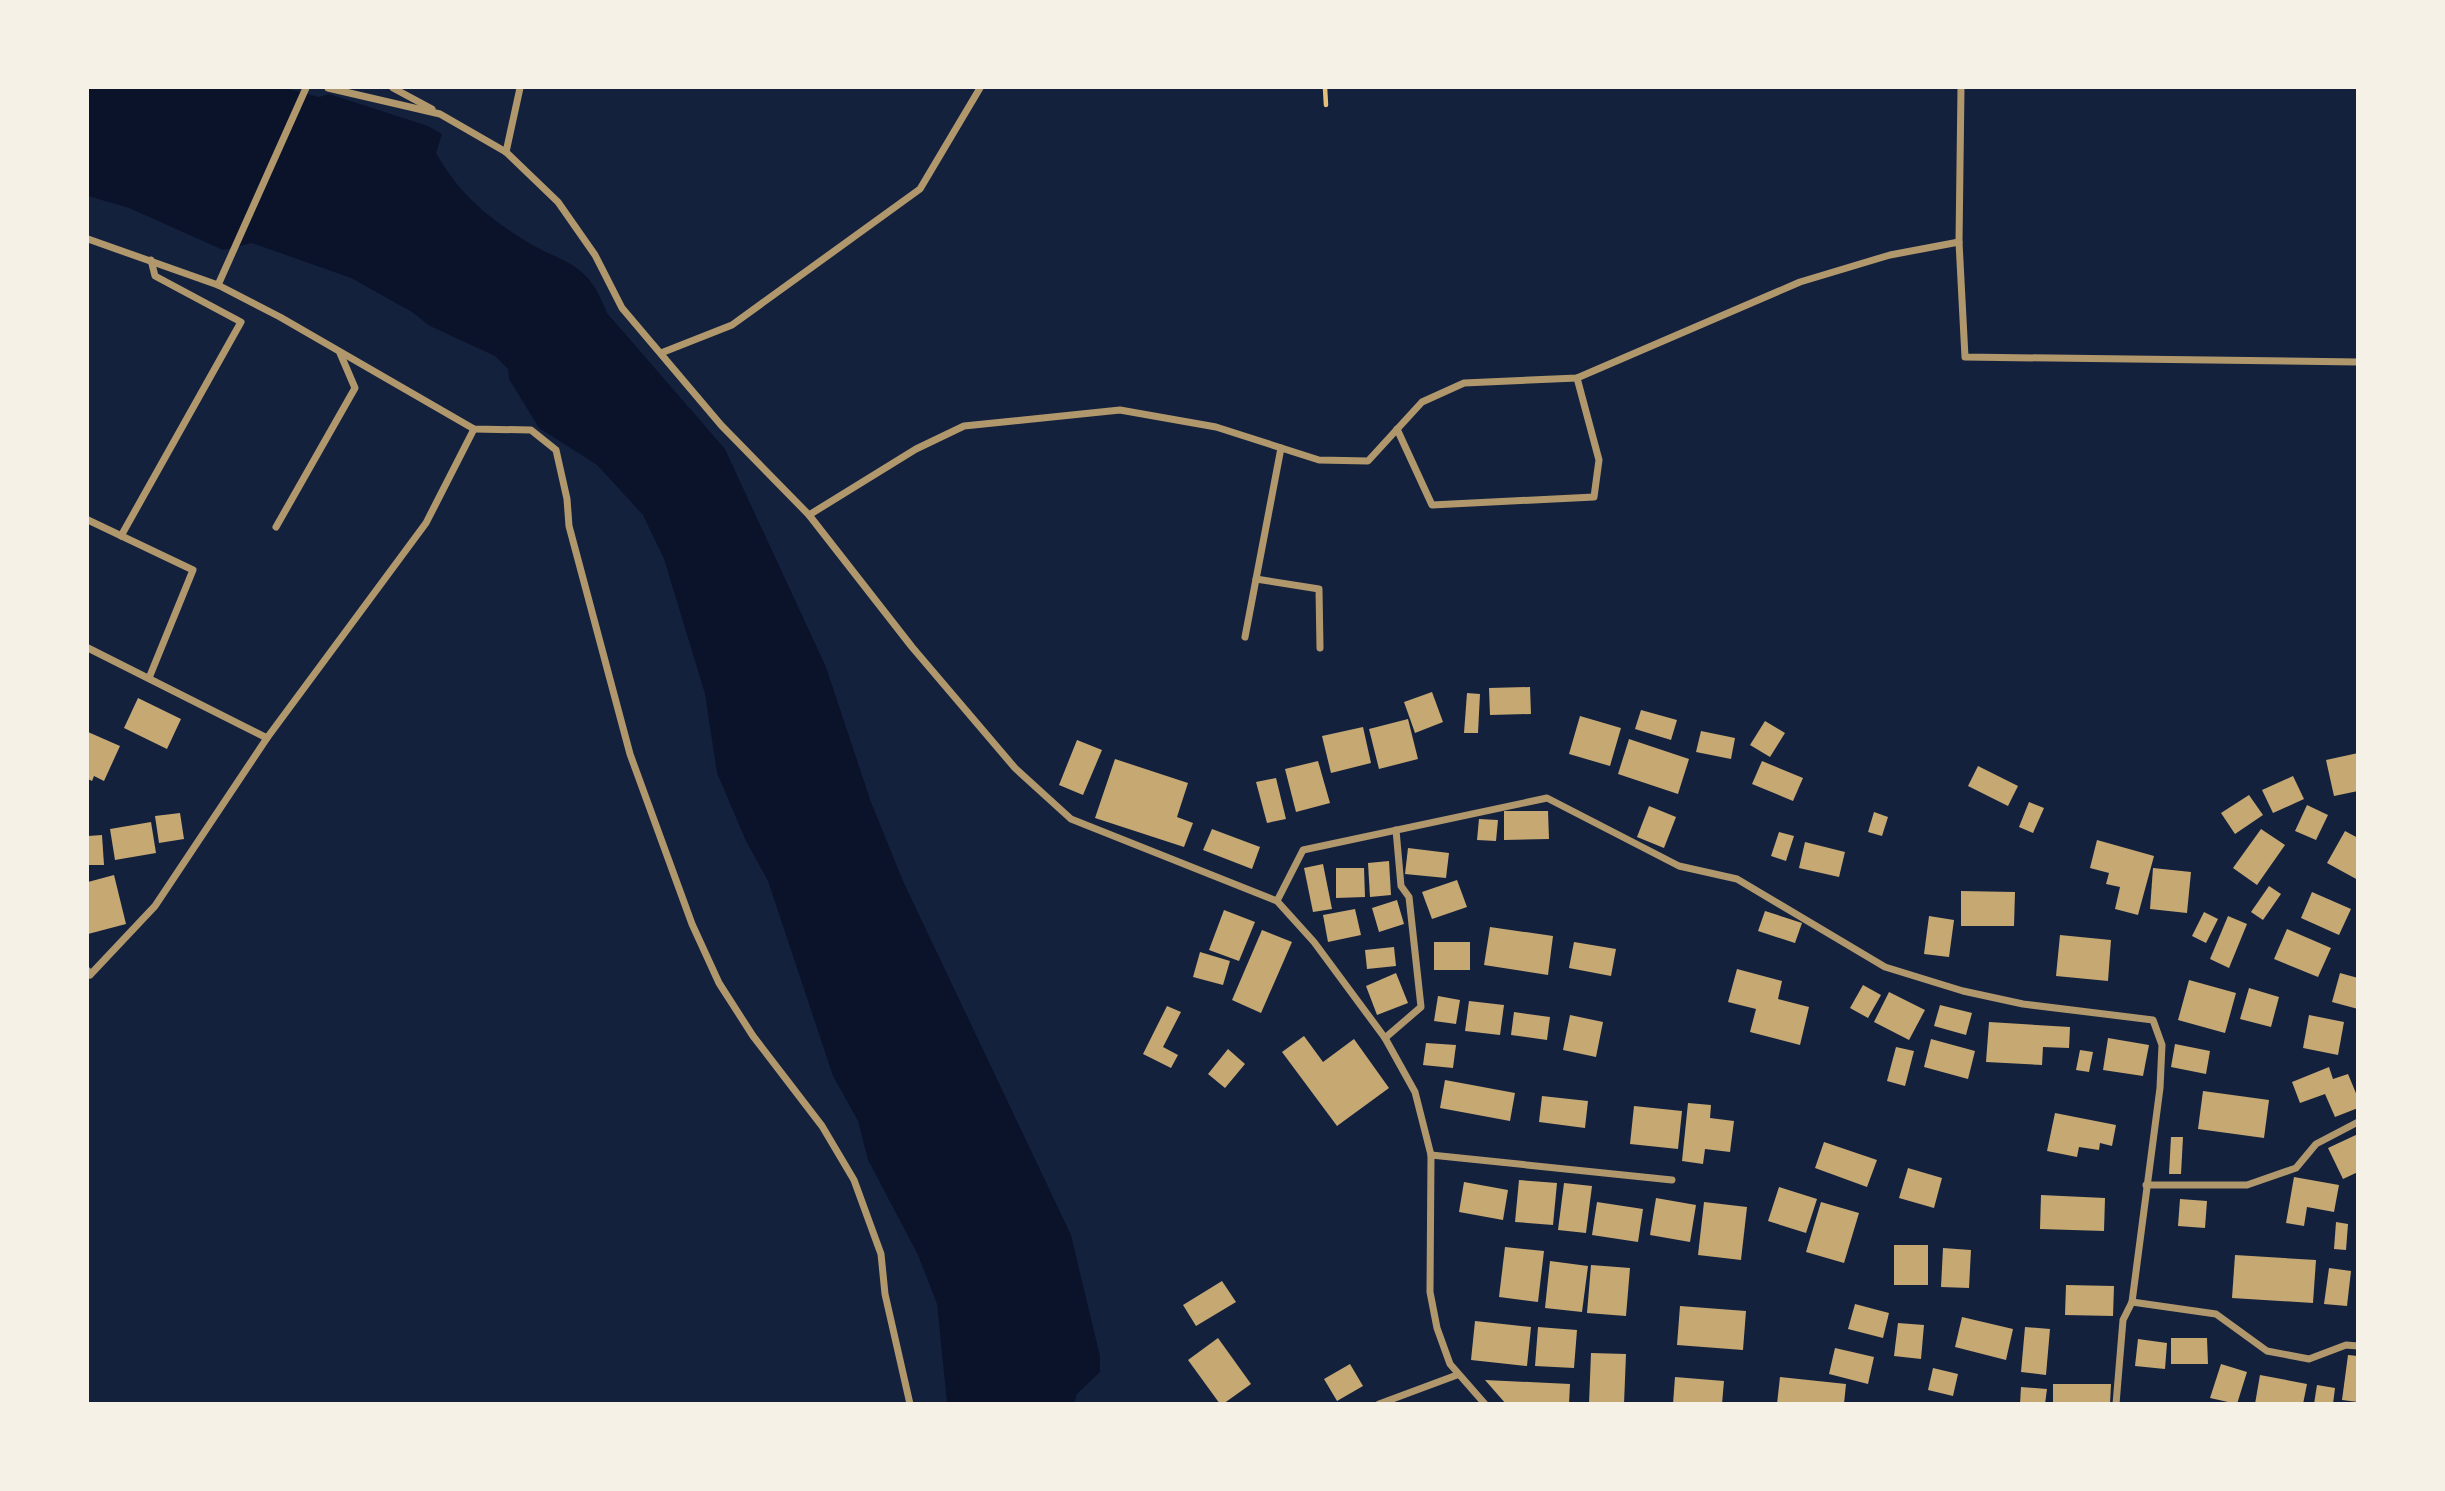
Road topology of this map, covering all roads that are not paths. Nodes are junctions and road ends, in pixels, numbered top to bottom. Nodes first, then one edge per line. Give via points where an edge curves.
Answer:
1 (328, 88) edge
2 (393, 88) edge
3 (520, 88) edge
4 (980, 88) edge
5 (1961, 88) edge
6 (305, 89) edge
7 (440, 114) junction
8 (506, 152) junction
9 (88, 239) edge
10 (1959, 242) junction
11 (150, 260) junction
12 (218, 285) junction
13 (340, 352) junction
14 (662, 353) junction
15 (2357, 362) edge
16 (1577, 378) junction
17 (474, 429) junction
18 (1397, 429) junction
19 (1281, 448) junction
20 (809, 515) junction
21 (88, 520) edge
22 (276, 527) dead end
23 (121, 536) junction
24 (1256, 579) junction
25 (1245, 637) dead end
26 (88, 648) edge
27 (1320, 648) dead end
28 (149, 678) junction
29 (267, 738) junction
30 (1396, 830) junction
31 (1277, 901) junction
32 (88, 971) edge
33 (1385, 1038) junction
34 (2357, 1122) edge
35 (1432, 1155) junction
36 (1672, 1180) dead end
37 (2146, 1185) junction
38 (2132, 1302) junction
39 (2357, 1346) edge
40 (1457, 1375) junction
41 (910, 1404) edge
42 (1379, 1404) edge
43 (1485, 1404) edge
44 (2116, 1404) edge

1 - 7 street
2 - 7 street
3 - 8 street
4 - 14 street via 920,189 732,325
5 - 10 street
6 - 12 street
7 - 8 street
8 - 14 street via 558,202 595,255 622,308
9 - 11 street
10 - 15 street via 1965,358
10 - 16 street via 1890,255 1800,282
11 - 12 street
11 - 23 street via 155,276 241,322
12 - 13 street
13 - 17 street
13 - 22 street via 355,388
14 - 20 street via 721,425
16 - 18 street via 1464,383 1422,402
16 - 18 street via 1599,460 1594,497 1432,505
17 - 29 street via 426,523
17 - 41 street via 531,430 556,450 569,526 630,754 687,911 719,983 822,1126 853,1180 881,1254 885,1294
18 - 19 street via 1368,461 1319,460
19 - 20 street via 1216,428 1120,410 964,425
19 - 24 street
20 - 31 street via 1015,768 1071,819
21 - 23 street
23 - 28 street via 193,570
24 - 25 street
24 - 27 street via 1320,589
26 - 28 street
28 - 29 street
29 - 32 street via 155,906 90,975
30 - 31 street via 1303,850
30 - 33 street via 1401,886 1409,897 1421,1007
30 - 37 street via 1547,798 1679,866 1737,880 1885,967 2023,1004 2153,1020 2162,1045
31 - 33 street via 1314,942
33 - 35 street via 1415,1091
34 - 37 street via 2316,1144 2296,1168 2247,1185
35 - 36 street
35 - 40 street via 1430,1293 1437,1328
37 - 38 street
38 - 39 street via 2216,1314 2267,1351 2309,1359 2346,1345
38 - 44 street via 2123,1320
40 - 42 street
40 - 43 street

